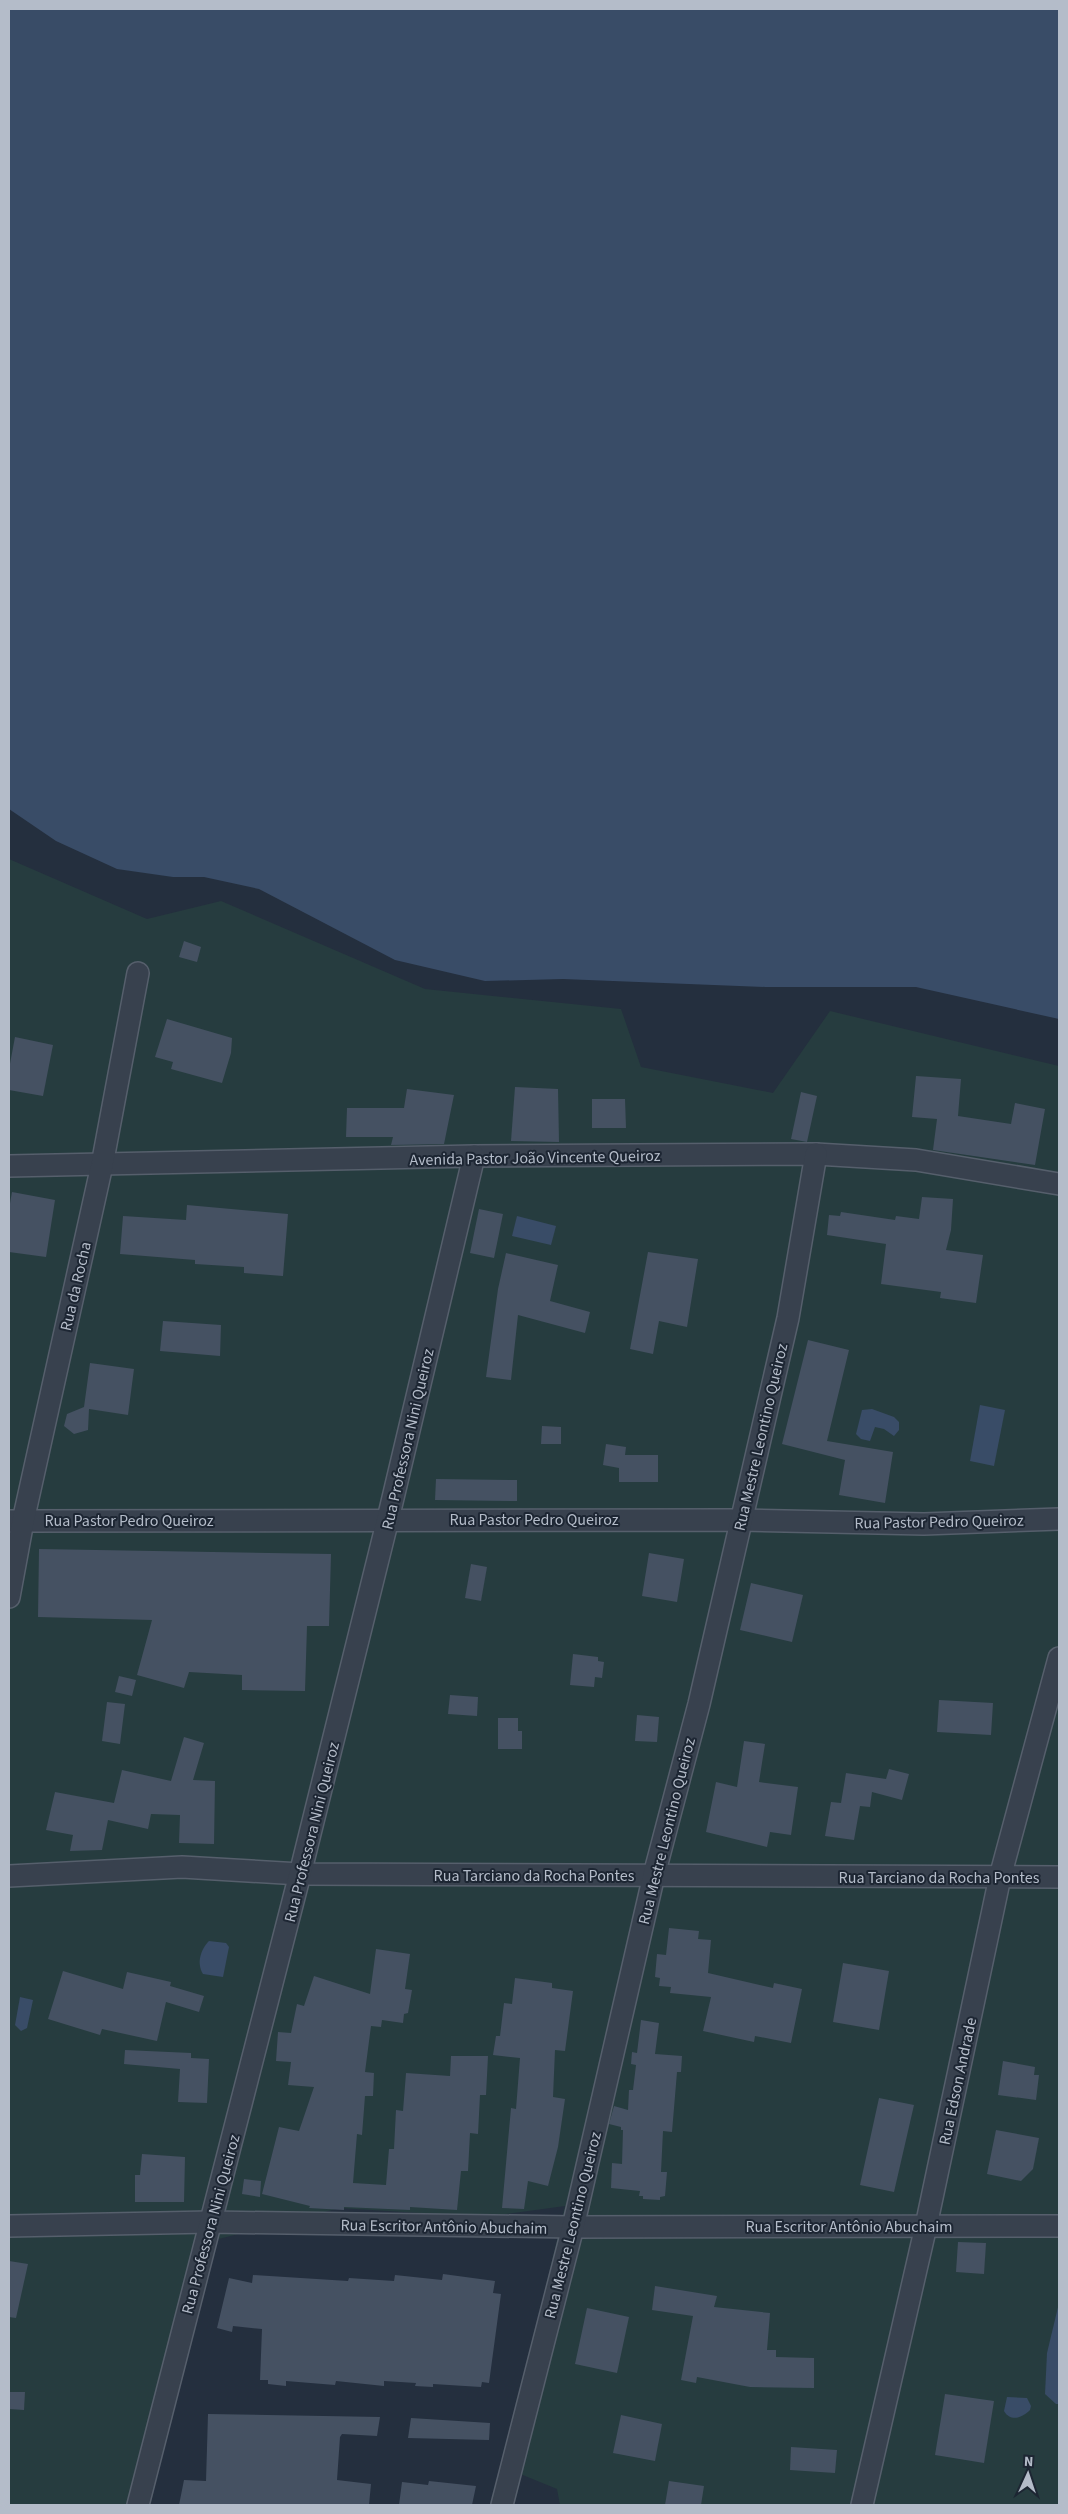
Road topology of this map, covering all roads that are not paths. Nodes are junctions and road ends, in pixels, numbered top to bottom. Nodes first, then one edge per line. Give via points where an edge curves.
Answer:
1 (138, 973) dead end
2 (816, 1154) junction
3 (474, 1156) junction
4 (102, 1165) junction
5 (9, 1166) edge
6 (1059, 1184) edge
7 (388, 1519) junction
8 (1059, 1519) edge
9 (741, 1520) junction
10 (16, 1521) edge
11 (9, 1597) edge
12 (1059, 1658) edge
13 (300, 1874) junction
14 (654, 1875) junction
15 (9, 1876) edge
16 (1000, 1877) junction
17 (1059, 1877) edge
18 (210, 2222) junction
19 (9, 2226) edge
20 (926, 2226) junction
21 (1059, 2226) edge
22 (574, 2227) junction
23 (138, 2505) edge
24 (502, 2505) edge
25 (862, 2505) edge

1 - 4 street, Rua da Rocha
2 - 3 street, Avenida Pastor João Vincente Queiroz
2 - 6 street, Avenida Pastor João Vincente Queiroz via 916,1160
2 - 9 street, Rua Mestre Leontino Queiroz via 788,1318
3 - 4 street, Avenida Pastor João Vincente Queiroz
3 - 7 street, Rua Professora Nini Queiroz
4 - 5 street, Avenida Pastor João Vincente Queiroz
4 - 10 street, Rua da Rocha
7 - 9 street, Rua Pastor Pedro Queiroz
7 - 10 street, Rua Pastor Pedro Queiroz
7 - 13 street, Rua Professora Nini Queiroz
8 - 9 street, Rua Pastor Pedro Queiroz via 924,1524
9 - 14 street, Rua Mestre Leontino Queiroz via 699,1704
10 - 11 street, Rua da Rocha
12 - 16 street, Rua Edson Andrade
13 - 14 street, Rua Tarciano da Rocha Pontes
13 - 15 street, Rua Tarciano da Rocha Pontes via 182,1867
13 - 18 street, Rua Professora Nini Queiroz
14 - 16 street, Rua Tarciano da Rocha Pontes
14 - 22 street, Rua Mestre Leontino Queiroz
16 - 17 street, Rua Tarciano da Rocha Pontes
16 - 20 street, Rua Edson Andrade
18 - 19 street, Rua Escritor Antônio Abuchaim
18 - 22 street, Rua Escritor Antônio Abuchaim
18 - 23 street, Rua Professora Nini Queiroz
20 - 21 street, Rua Escritor Antônio Abuchaim
20 - 22 street, Rua Escritor Antônio Abuchaim
20 - 25 street, Rua Edson Andrade
22 - 24 street, Rua Mestre Leontino Queiroz

